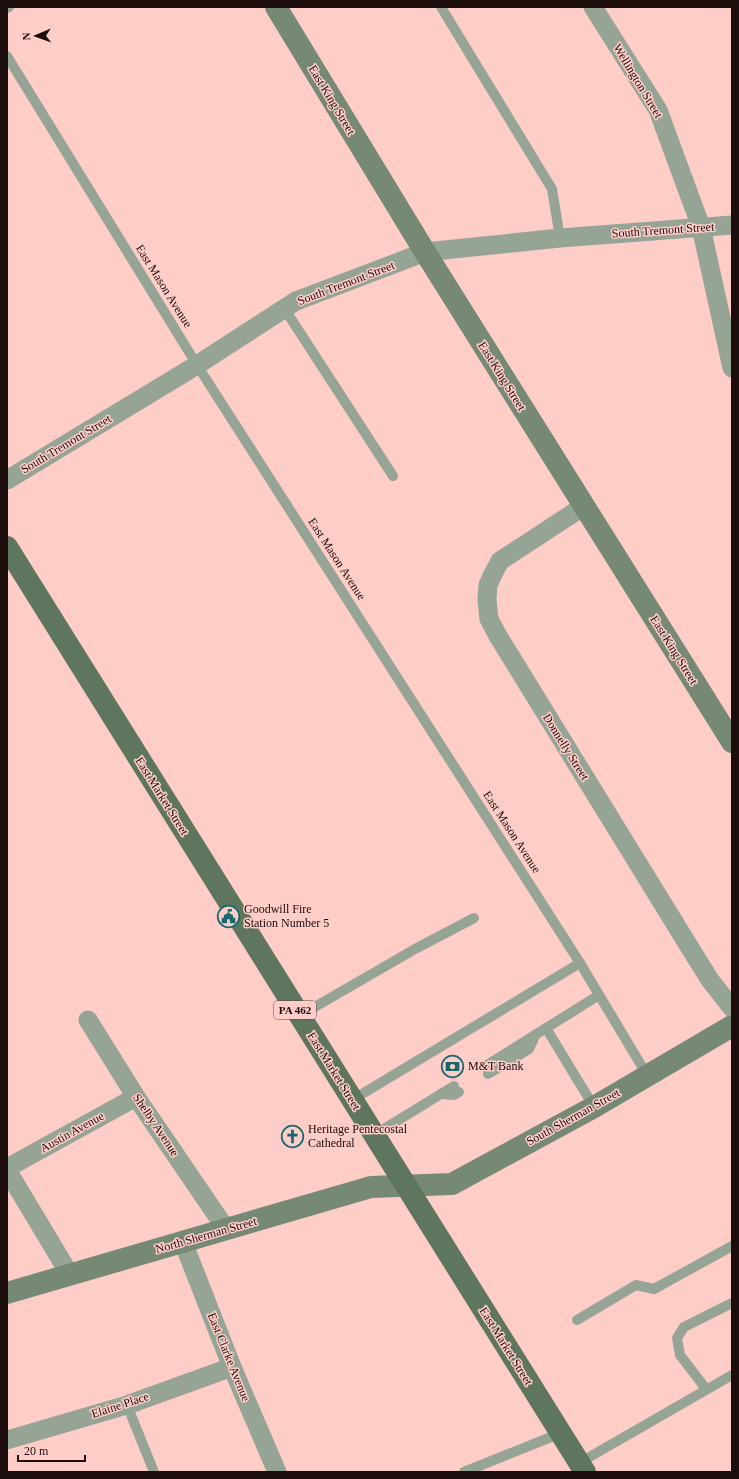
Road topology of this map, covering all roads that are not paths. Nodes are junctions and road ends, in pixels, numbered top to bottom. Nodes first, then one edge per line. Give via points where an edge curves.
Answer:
1 (276, 7) edge
2 (441, 7) edge
3 (593, 7) edge
4 (7, 56) edge
5 (732, 225) edge
6 (701, 227) junction
7 (560, 238) junction
8 (425, 252) junction
9 (284, 308) junction
10 (197, 365) junction
11 (732, 368) edge
12 (393, 476) dead end
13 (7, 480) edge
14 (584, 506) junction
15 (7, 547) edge
16 (732, 742) edge
17 (474, 918) dead end
18 (580, 963) junction
19 (599, 995) junction
20 (732, 1008) edge
21 (299, 1016) junction
22 (88, 1020) dead end
23 (732, 1026) edge
24 (546, 1028) junction
25 (486, 1071) dead end
26 (647, 1075) junction
27 (457, 1089) dead end
28 (136, 1097) junction
29 (352, 1100) junction
30 (594, 1107) junction
31 (374, 1135) junction
32 (7, 1169) edge
33 (406, 1185) junction
34 (226, 1229) junction
35 (184, 1242) junction
36 (732, 1246) edge
37 (70, 1275) junction
38 (7, 1293) edge
39 (732, 1303) edge
40 (577, 1320) dead end
41 (232, 1366) junction
42 (732, 1375) edge
43 (706, 1389) junction
44 (126, 1404) junction
45 (560, 1434) junction
46 (7, 1440) edge
47 (582, 1468) edge
48 (154, 1472) edge
49 (277, 1472) edge
50 (464, 1472) edge

1 - 8 street, East King Street
2 - 7 lane via 552,189
3 - 6 street, Wellington Street via 658,110
4 - 10 lane, East Mason Avenue
5 - 6 street, South Tremont Street
6 - 7 street, South Tremont Street
6 - 11 street, Wellington Street
7 - 8 street, South Tremont Street
8 - 9 street, South Tremont Street via 296,301
8 - 14 street, East King Street
9 - 10 street, South Tremont Street
9 - 12 lane
10 - 13 street, South Tremont Street
10 - 18 lane, East Mason Avenue
14 - 16 street, East King Street
14 - 20 street, Donnelly Street via 500,561 488,585 489,618 695,956
15 - 21 main road, East Market Street / PA 462
17 - 21 lane
18 - 19 lane, East Mason Avenue
18 - 29 lane
19 - 24 lane
19 - 26 lane, East Mason Avenue
21 - 29 main road, East Market Street / PA 462
22 - 28 street, Shelby Avenue
23 - 26 street, South Sherman Street
24 - 25 lane
24 - 30 lane
26 - 30 street, South Sherman Street
27 - 31 lane via 454,1095 442,1094
28 - 32 street, Austin Avenue
28 - 34 street, Shelby Avenue
29 - 31 main road, East Market Street / PA 462
30 - 33 street, South Sherman Street via 452,1184
31 - 33 main road, East Market Street / PA 462
32 - 37 street
33 - 34 street, North Sherman Street via 371,1187
33 - 45 main road, East Market Street / PA 462
34 - 35 street, North Sherman Street
35 - 37 street, North Sherman Street
35 - 41 street, East Clarke Avenue
36 - 40 lane via 654,1289 636,1286
37 - 38 street, North Sherman Street
39 - 43 lane via 684,1327 677,1338 680,1355
41 - 44 street, Elaine Place
41 - 49 street, East Clarke Avenue
42 - 43 lane
43 - 47 lane
44 - 46 street, Elaine Place
44 - 48 lane
45 - 47 main road, East Market Street / PA 462
45 - 50 lane

